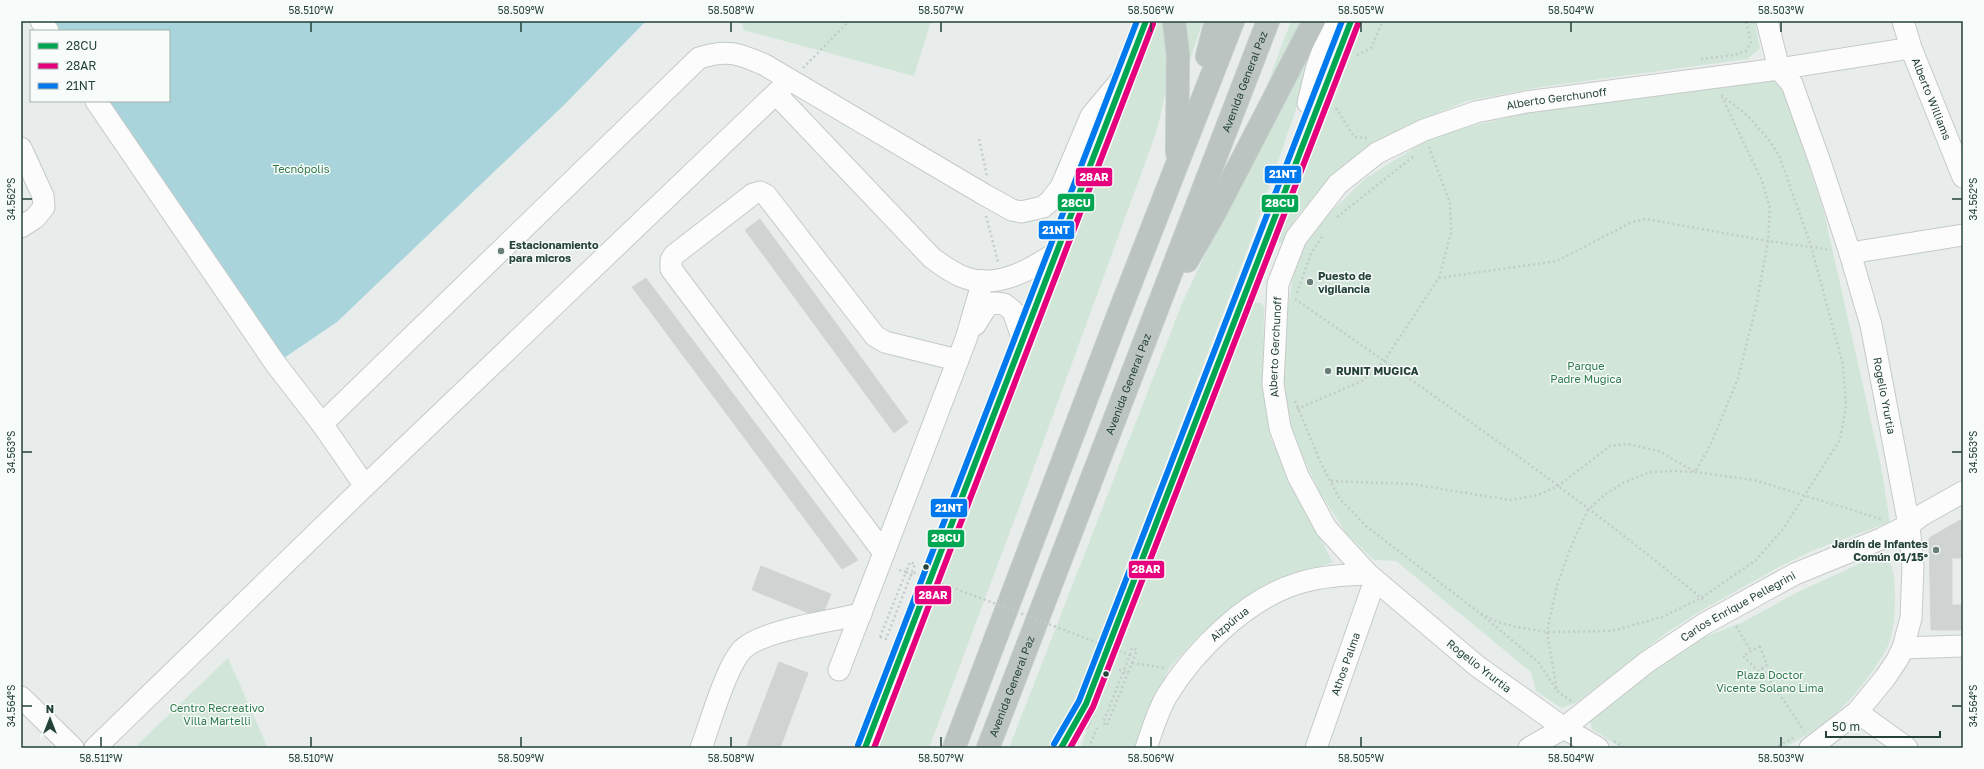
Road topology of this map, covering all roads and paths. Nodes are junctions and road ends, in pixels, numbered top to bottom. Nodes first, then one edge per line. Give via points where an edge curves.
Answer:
1 (41, 21) edge
2 (849, 21) edge
3 (1146, 21) edge
4 (1174, 21) edge
5 (1216, 21) edge
6 (1233, 21) edge
7 (1268, 21) edge
8 (1314, 21) edge
9 (1332, 21) edge
10 (1352, 21) edge
11 (1383, 21) edge
12 (1767, 21) edge
13 (1903, 21) edge
14 (47, 30) edge
15 (1911, 48) junction
16 (1356, 55) dead end
17 (1779, 69) junction
18 (1127, 74) junction
19 (783, 87) junction
20 (1718, 88) junction
21 (97, 102) edge
22 (1435, 144) dead end
23 (1429, 147) junction
24 (21, 148) edge
25 (1423, 150) dead end
26 (1418, 154) dead end
27 (1177, 165) junction
28 (1963, 177) edge
29 (1287, 187) junction
30 (1334, 221) dead end
31 (21, 227) edge
32 (1326, 231) dead end
33 (1963, 235) edge
34 (1768, 241) junction
35 (1811, 246) junction
36 (1058, 252) junction
37 (1850, 253) junction
38 (1254, 274) junction
39 (1439, 278) junction
40 (983, 281) junction
41 (1278, 284) junction
42 (1294, 299) junction
43 (1294, 307) dead end
44 (1151, 325) junction
45 (966, 339) junction
46 (1024, 340) junction
47 (956, 360) junction
48 (1384, 360) junction
49 (1294, 396) dead end
50 (1298, 408) junction
51 (322, 424) junction
52 (1695, 472) junction
53 (1331, 481) junction
54 (365, 486) junction
55 (1558, 486) junction
56 (1963, 492) edge
57 (1805, 496) junction
58 (1588, 510) junction
59 (1909, 525) junction
60 (884, 553) junction
61 (901, 570) dead end
62 (906, 572) junction
63 (912, 572) junction
64 (1372, 577) junction
65 (1702, 598) junction
66 (1724, 613) junction
67 (861, 614) junction
68 (1481, 614) junction
69 (1547, 632) junction
70 (1963, 646) edge
71 (1903, 648) junction
72 (1751, 651) junction
73 (1130, 656) junction
74 (1132, 663) junction
75 (1762, 668) junction
76 (839, 670) dead end
77 (1119, 670) dead end
78 (1184, 671) junction
79 (1128, 673) junction
80 (1557, 691) junction
81 (21, 697) edge
82 (1086, 704) junction
83 (1584, 711) junction
84 (1857, 712) junction
85 (1564, 728) junction
86 (1809, 736) edge
87 (73, 748) edge
88 (95, 748) edge
89 (701, 748) edge
90 (865, 748) edge
91 (954, 748) edge
92 (988, 748) edge
93 (1060, 748) edge
94 (1069, 748) edge
95 (1146, 748) edge
96 (1316, 748) edge
97 (1528, 748) edge
98 (1598, 748) edge
99 (1774, 748) edge
100 (1907, 748) edge

1 - 14 street
2 - 19 path
3 - 18 street
4 - 27 highway via 1178,55
5 - 27 highway
6 - 27 highway
7 - 44 highway, Avenida General Paz
8 - 44 highway via 1218,207
9 - 29 street via 1316,70
10 - 29 street
11 - 16 path via 1371,48
12 - 17 street, Rogelio Yrurtia
13 - 15 street, Alberto Williams
15 - 17 street, Alberto Gerchunoff
15 - 28 street, Alberto Williams
17 - 20 street, Alberto Gerchunoff
17 - 37 street, Rogelio Yrurtia via 1792,84
18 - 19 street via 1091,116 1061,187 1043,208 1021,212 1012,210
18 - 36 street
19 - 40 street via 932,258 962,276
19 - 51 street via 765,65 734,53 716,53 699,58
19 - 54 street
20 - 34 path via 1762,181 1770,208
20 - 35 path via 1748,116 1779,155
20 - 41 street, Alberto Gerchunoff via 1526,102 1476,112 1424,130 1377,153 1338,184 1296,238
21 - 51 street via 275,363
22 - 23 path
23 - 25 path
23 - 39 path via 1450,203 1451,233
24 - 31 street via 43,196 44,207 35,218
26 - 30 path
27 - 91 highway
29 - 38 street
32 - 42 path via 1311,254
33 - 37 street
34 - 35 path
34 - 39 path via 1646,219 1632,222 1557,261
34 - 52 path via 1756,307 1738,378 1711,444
35 - 37 path
35 - 57 path via 1843,365 1846,406 1840,440
36 - 40 street via 1028,271 1002,279
36 - 46 street
37 - 59 street, Rogelio Yrurtia via 1871,325
38 - 41 street, Alberto Gerchunoff
38 - 82 street
39 - 48 path
40 - 45 street
41 - 64 street, Alberto Gerchunoff via 1273,384 1280,428 1298,476 1326,528
42 - 43 path
42 - 48 path
44 - 92 highway, Avenida General Paz
45 - 46 street via 987,306 994,303 1004,304 1013,310
45 - 47 street
46 - 90 street
47 - 60 street
47 - 60 street via 885,342 875,336 766,195 760,192 753,194 674,255 671,260 671,269
48 - 50 path via 1362,381
48 - 55 path
49 - 50 path
50 - 53 path
51 - 54 street
52 - 55 path via 1659,451 1627,444 1610,446
52 - 57 path via 1754,480
52 - 58 path via 1650,472 1604,495
53 - 55 path via 1411,484 1510,500 1538,495
53 - 68 path via 1340,498 1366,526
54 - 88 street
55 - 58 path
56 - 59 street, Carlos Enrique Pellegrini
57 - 59 path via 1890,522
57 - 65 path via 1783,529 1755,561
58 - 65 path
58 - 69 path via 1557,585
59 - 66 street, Carlos Enrique Pellegrini via 1795,574
59 - 71 street, Rogelio Yrurtia via 1913,567 1911,618
60 - 67 street
61 - 62 path
62 - 63 path via 910,562 915,564
62 - 63 path, bridge via 880,637 886,639
63 - 73 path, bridge
64 - 78 street, Aizpúrua via 1326,576 1298,583 1272,594 1246,610 1222,630
64 - 85 street, Rogelio Yrurtia via 1477,666
64 - 96 street, Athos Palma
65 - 66 path
65 - 69 path via 1662,617 1612,631
66 - 72 path
66 - 83 street, Carlos Enrique Pellegrini via 1663,650
67 - 76 street
67 - 89 street via 776,634 757,640 742,650 732,666
68 - 69 path via 1510,625
68 - 80 path via 1539,663
69 - 80 path
70 - 71 street
71 - 84 street, Rogelio Yrurtia via 1885,678
72 - 75 path via 1743,656 1758,671
72 - 75 path via 1760,646 1767,665
73 - 74 path via 1132,648 1137,650
73 - 79 path, bridge via 1103,723 1107,725
74 - 78 path
74 - 79 path
75 - 86 path
77 - 79 path
78 - 95 street, Aizpúrua via 1165,698
80 - 83 path
81 - 87 street
82 - 93 highway
82 - 94 street
83 - 85 street, Carlos Enrique Pellegrini
84 - 86 street, Rogelio Yrurtia
84 - 100 street
85 - 97 street, Carlos Enrique Pellegrini
85 - 98 street, Rogelio Yrurtia
86 - 99 path

